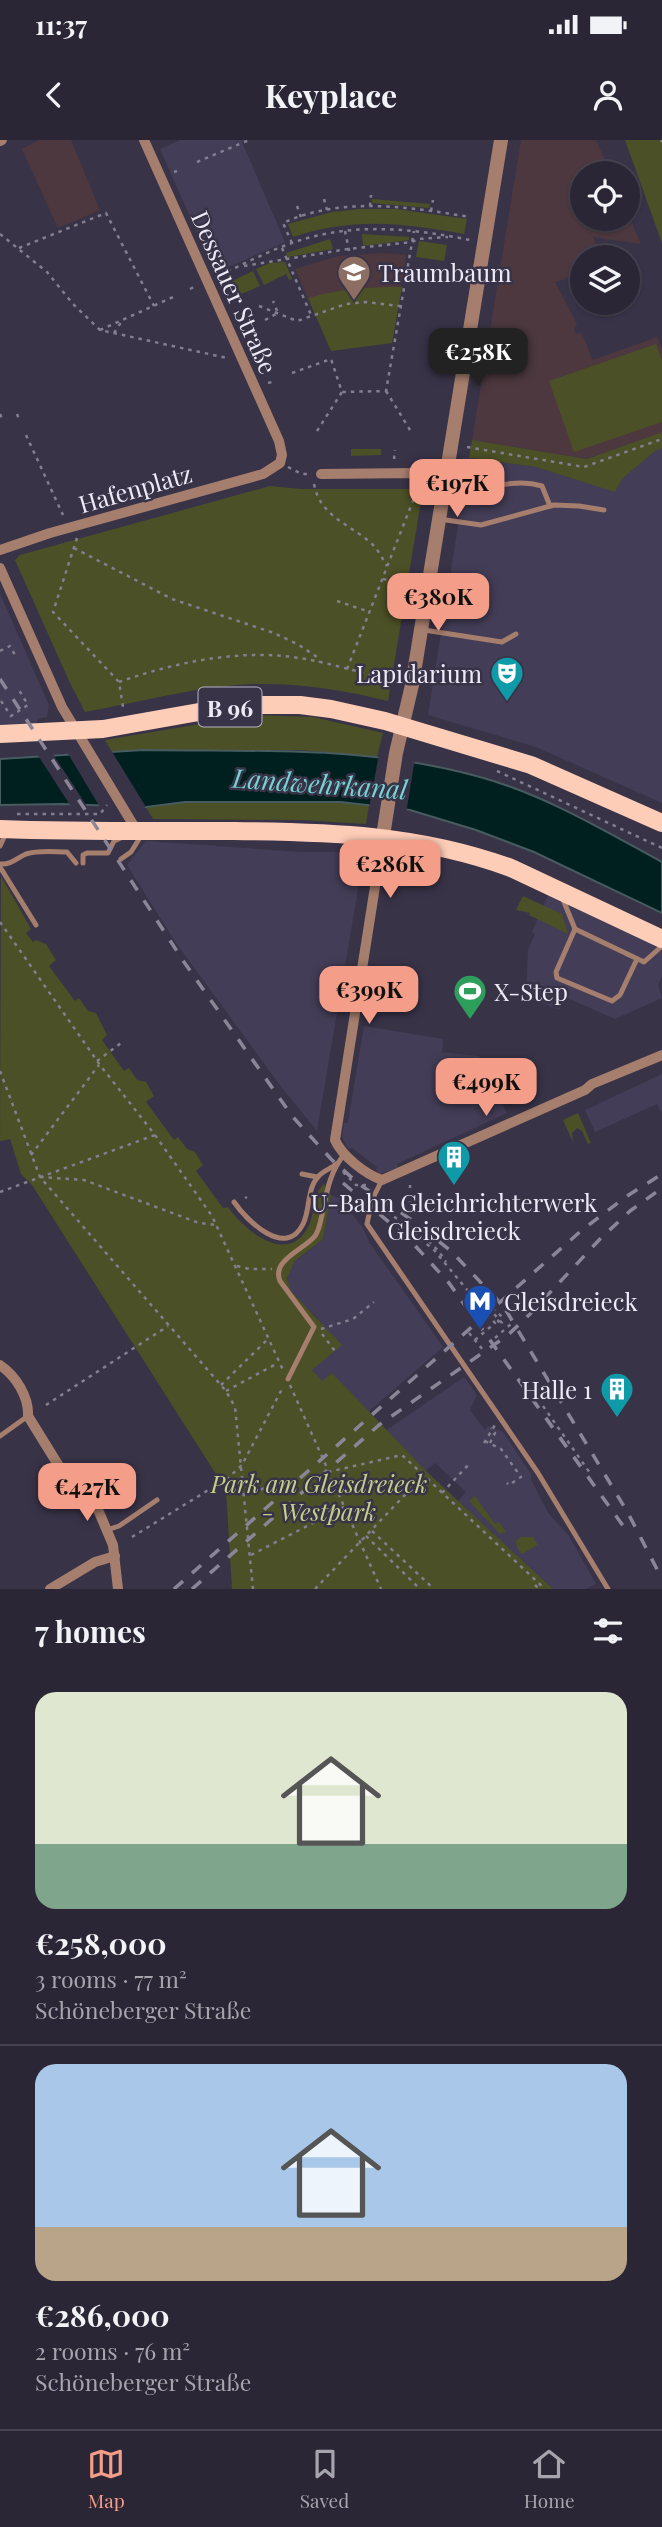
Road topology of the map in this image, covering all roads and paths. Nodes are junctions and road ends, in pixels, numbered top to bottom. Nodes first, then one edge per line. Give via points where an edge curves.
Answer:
1 (144, 140) edge
2 (249, 140) edge
3 (500, 140) edge
4 (197, 162) dead end
5 (371, 195) dead end
6 (324, 200) dead end
7 (433, 200) dead end
8 (297, 206) dead end
9 (370, 206) junction
10 (327, 210) junction
11 (431, 212) junction
12 (300, 217) junction
13 (470, 217) dead end
14 (345, 231) junction
15 (414, 231) junction
16 (0, 234) edge
17 (455, 237) junction
18 (412, 242) junction
19 (484, 242) junction
20 (292, 243) junction
21 (19, 248) junction
22 (282, 248) junction
23 (348, 249) junction
24 (349, 255) dead end
25 (287, 260) junction
26 (238, 267) junction
27 (222, 274) dead end
28 (173, 297) dead end
29 (273, 301) dead end
30 (154, 306) junction
31 (259, 306) dead end
32 (401, 306) junction
33 (278, 313) junction
34 (311, 315) junction
35 (124, 319) junction
36 (265, 320) dead end
37 (100, 330) junction
38 (114, 333) junction
39 (227, 358) dead end
40 (292, 373) dead end
41 (342, 391) junction
42 (386, 391) junction
43 (0, 414) edge
44 (17, 414) dead end
45 (19, 419) dead end
46 (3, 421) dead end
47 (410, 430) dead end
48 (317, 431) dead end
49 (26, 435) dead end
50 (662, 439) edge
51 (467, 447) dead end
52 (394, 450) dead end
53 (394, 459) dead end
54 (281, 463) junction
55 (321, 474) joint
56 (446, 479) junction
57 (314, 484) dead end
58 (417, 489) dead end
59 (551, 506) junction
60 (604, 510) dead end
61 (63, 515) dead end
62 (439, 519) junction
63 (82, 524) junction
64 (74, 548) junction
65 (0, 550) edge
66 (387, 566) junction
67 (0, 568) edge
68 (383, 579) junction
69 (410, 585) dead end
70 (337, 601) dead end
71 (370, 612) junction
72 (421, 629) junction
73 (516, 634) dead end
74 (0, 651) edge
75 (15, 655) dead end
76 (320, 662) junction
77 (347, 669) junction
78 (394, 680) dead end
79 (119, 682) junction
80 (19, 690) dead end
81 (1, 701) edge
82 (123, 707) dead end
83 (402, 726) junction
84 (0, 734) edge
85 (80, 738) junction
86 (495, 769) dead end
87 (108, 804) dead end
88 (662, 823) edge
89 (6, 825) edge
90 (141, 831) junction
91 (383, 836) junction
92 (0, 846) edge
93 (662, 848) edge
94 (121, 859) dead end
95 (0, 865) edge
96 (559, 891) junction
97 (0, 922) edge
98 (36, 925) dead end
99 (575, 929) junction
100 (0, 930) edge
101 (5, 930) junction
102 (662, 939) edge
103 (662, 946) edge
104 (637, 959) junction
105 (121, 1043) dead end
106 (662, 1055) edge
107 (98, 1063) junction
108 (0, 1071) edge
109 (155, 1135) junction
110 (31, 1154) junction
111 (341, 1158) junction
112 (302, 1174) dead end
113 (40, 1177) junction
114 (317, 1177) junction
115 (382, 1180) junction
116 (410, 1185) dead end
117 (0, 1192) edge
118 (372, 1200) junction
119 (234, 1202) dead end
120 (410, 1205) dead end
121 (217, 1225) junction
122 (407, 1228) dead end
123 (237, 1266) junction
124 (279, 1269) junction
125 (452, 1272) junction
126 (374, 1303) dead end
127 (483, 1309) junction
128 (495, 1310) dead end
129 (495, 1323) junction
130 (511, 1324) dead end
131 (168, 1326) junction
132 (326, 1327) dead end
133 (318, 1329) dead end
134 (502, 1332) junction
135 (469, 1334) dead end
136 (495, 1338) dead end
137 (268, 1339) junction
138 (475, 1340) junction
139 (335, 1350) dead end
140 (483, 1350) dead end
141 (279, 1362) junction
142 (0, 1365) edge
143 (288, 1379) junction
144 (221, 1385) junction
145 (226, 1391) junction
146 (46, 1405) dead end
147 (543, 1406) dead end
148 (28, 1416) junction
149 (0, 1436) edge
150 (490, 1443) junction
151 (470, 1463) dead end
152 (242, 1465) junction
153 (328, 1472) junction
154 (590, 1474) dead end
155 (424, 1475) junction
156 (284, 1483) dead end
157 (507, 1483) dead end
158 (442, 1493) junction
159 (244, 1494) junction
160 (157, 1500) dead end
161 (344, 1507) junction
162 (107, 1530) junction
163 (372, 1531) junction
164 (366, 1536) junction
165 (132, 1537) dead end
166 (361, 1542) junction
167 (251, 1555) junction
168 (115, 1556) junction
169 (534, 1585) dead end
170 (50, 1589) edge
171 (118, 1589) edge
172 (253, 1589) edge
173 (315, 1589) edge
174 (381, 1589) edge
175 (420, 1589) edge
176 (434, 1589) edge
177 (539, 1589) edge
178 (545, 1589) edge
179 (608, 1589) edge

1 - 54 street, Dessauer Straße via 279,441
2 - 4 path
3 - 19 street
5 - 9 path
6 - 10 path
7 - 11 path
8 - 12 path
9 - 10 path
9 - 11 path
10 - 12 path
11 - 13 path
12 - 20 path via 283,223
14 - 15 path
14 - 20 path
14 - 23 path
15 - 17 path
15 - 18 path
16 - 21 path
17 - 18 path
17 - 19 path
18 - 23 path
18 - 32 path
19 - 56 street
20 - 22 path
21 - 30 path via 106,213
21 - 37 path
22 - 25 path
22 - 26 path
23 - 24 path
23 - 25 path
25 - 26 path
25 - 34 path
26 - 27 path
28 - 30 path
29 - 33 path
30 - 35 path
31 - 33 path
32 - 34 path via 365,302
32 - 42 path
33 - 34 path via 297,321
33 - 36 path
35 - 37 path
35 - 38 path
37 - 38 path
38 - 39 path
40 - 41 path via 331,359
41 - 42 path
41 - 48 path
42 - 47 path
43 - 46 path
44 - 45 path
49 - 61 path
50 - 51 path via 584,467
52 - 53 path
54 - 55 path via 302,474
54 - 63 street, Hafenplatz via 263,474
55 - 56 street via 421,474
56 - 59 lane via 484,487 532,483 542,486
56 - 62 street
57 - 66 path via 327,511 370,541
58 - 66 path
59 - 60 lane
59 - 62 lane via 481,525
62 - 72 street
63 - 64 path
63 - 65 street, Hafenplatz
64 - 76 path via 172,600 284,637
64 - 79 path via 53,612
66 - 68 path
67 - 85 street
68 - 69 path
68 - 71 path
70 - 71 path
71 - 77 path
72 - 73 lane via 502,642
72 - 83 street
74 - 75 path via 10,646
76 - 77 path
76 - 79 path via 282,656 219,658
77 - 78 path
79 - 82 path
80 - 81 path via 28,705 10,716
83 - 85 main road, B 96 via 331,709 263,705 103,729
83 - 88 main road, B 96 via 531,765
83 - 91 street
84 - 85 main road, B 96
85 - 90 street
86 - 93 path
87 - 89 path via 100,814 18,813
89 - 90 main road
89 - 92 lane
90 - 91 main road
90 - 94 lane via 131,852
90 - 95 lane via 114,841 108,853 83,855 80,863 67,852 52,852
91 - 96 main road via 485,859
91 - 111 street via 336,1129
95 - 98 lane
96 - 99 lane
96 - 102 main road
97 - 101 path
99 - 104 lane
99 - 104 lane via 557,978 612,1001 620,995
100 - 101 path
101 - 107 path
103 - 104 lane via 645,962
105 - 107 path
106 - 115 street
107 - 109 path
107 - 110 path
108 - 110 path
109 - 113 path
109 - 121 path
110 - 113 path
111 - 114 lane
111 - 115 street
111 - 124 lane via 315,1236
112 - 114 lane
113 - 117 path
113 - 121 path via 84,1180 198,1223
113 - 131 path
114 - 119 lane via 302,1228 283,1239 264,1233
115 - 118 lane
116 - 120 path
118 - 125 path via 438,1248
118 - 179 lane via 366,1224 538,1473
121 - 123 path
122 - 125 path via 435,1250
123 - 124 path
123 - 137 path
124 - 143 lane via 279,1281 314,1327
125 - 127 path
126 - 132 path via 353,1319
127 - 128 path via 487,1306 495,1314 502,1323 501,1325 498,1321 502,1317
127 - 129 path
129 - 134 path
129 - 138 path
130 - 134 path
131 - 144 path
131 - 146 path
133 - 139 path
134 - 136 path
135 - 138 path
137 - 141 path
137 - 144 path
138 - 140 path
141 - 143 path
141 - 145 path
142 - 148 street via 29,1403
143 - 152 path
143 - 153 path
144 - 145 path
145 - 152 path via 235,1408
147 - 154 path
148 - 149 lane
148 - 162 street via 70,1484 89,1496
150 - 150 path via 495,1433 491,1428 485,1442
150 - 157 path via 501,1449 521,1477
151 - 158 path
152 - 159 path
152 - 165 path
153 - 155 path via 402,1455
153 - 161 path
155 - 158 path
155 - 163 path
156 - 159 path
158 - 178 path
159 - 167 path
160 - 162 lane
161 - 166 path
161 - 167 path
162 - 168 street
163 - 164 path
163 - 176 path
164 - 166 path
164 - 175 path
166 - 173 path
166 - 174 path
167 - 172 path
168 - 170 street via 95,1562
168 - 171 street
169 - 177 path

